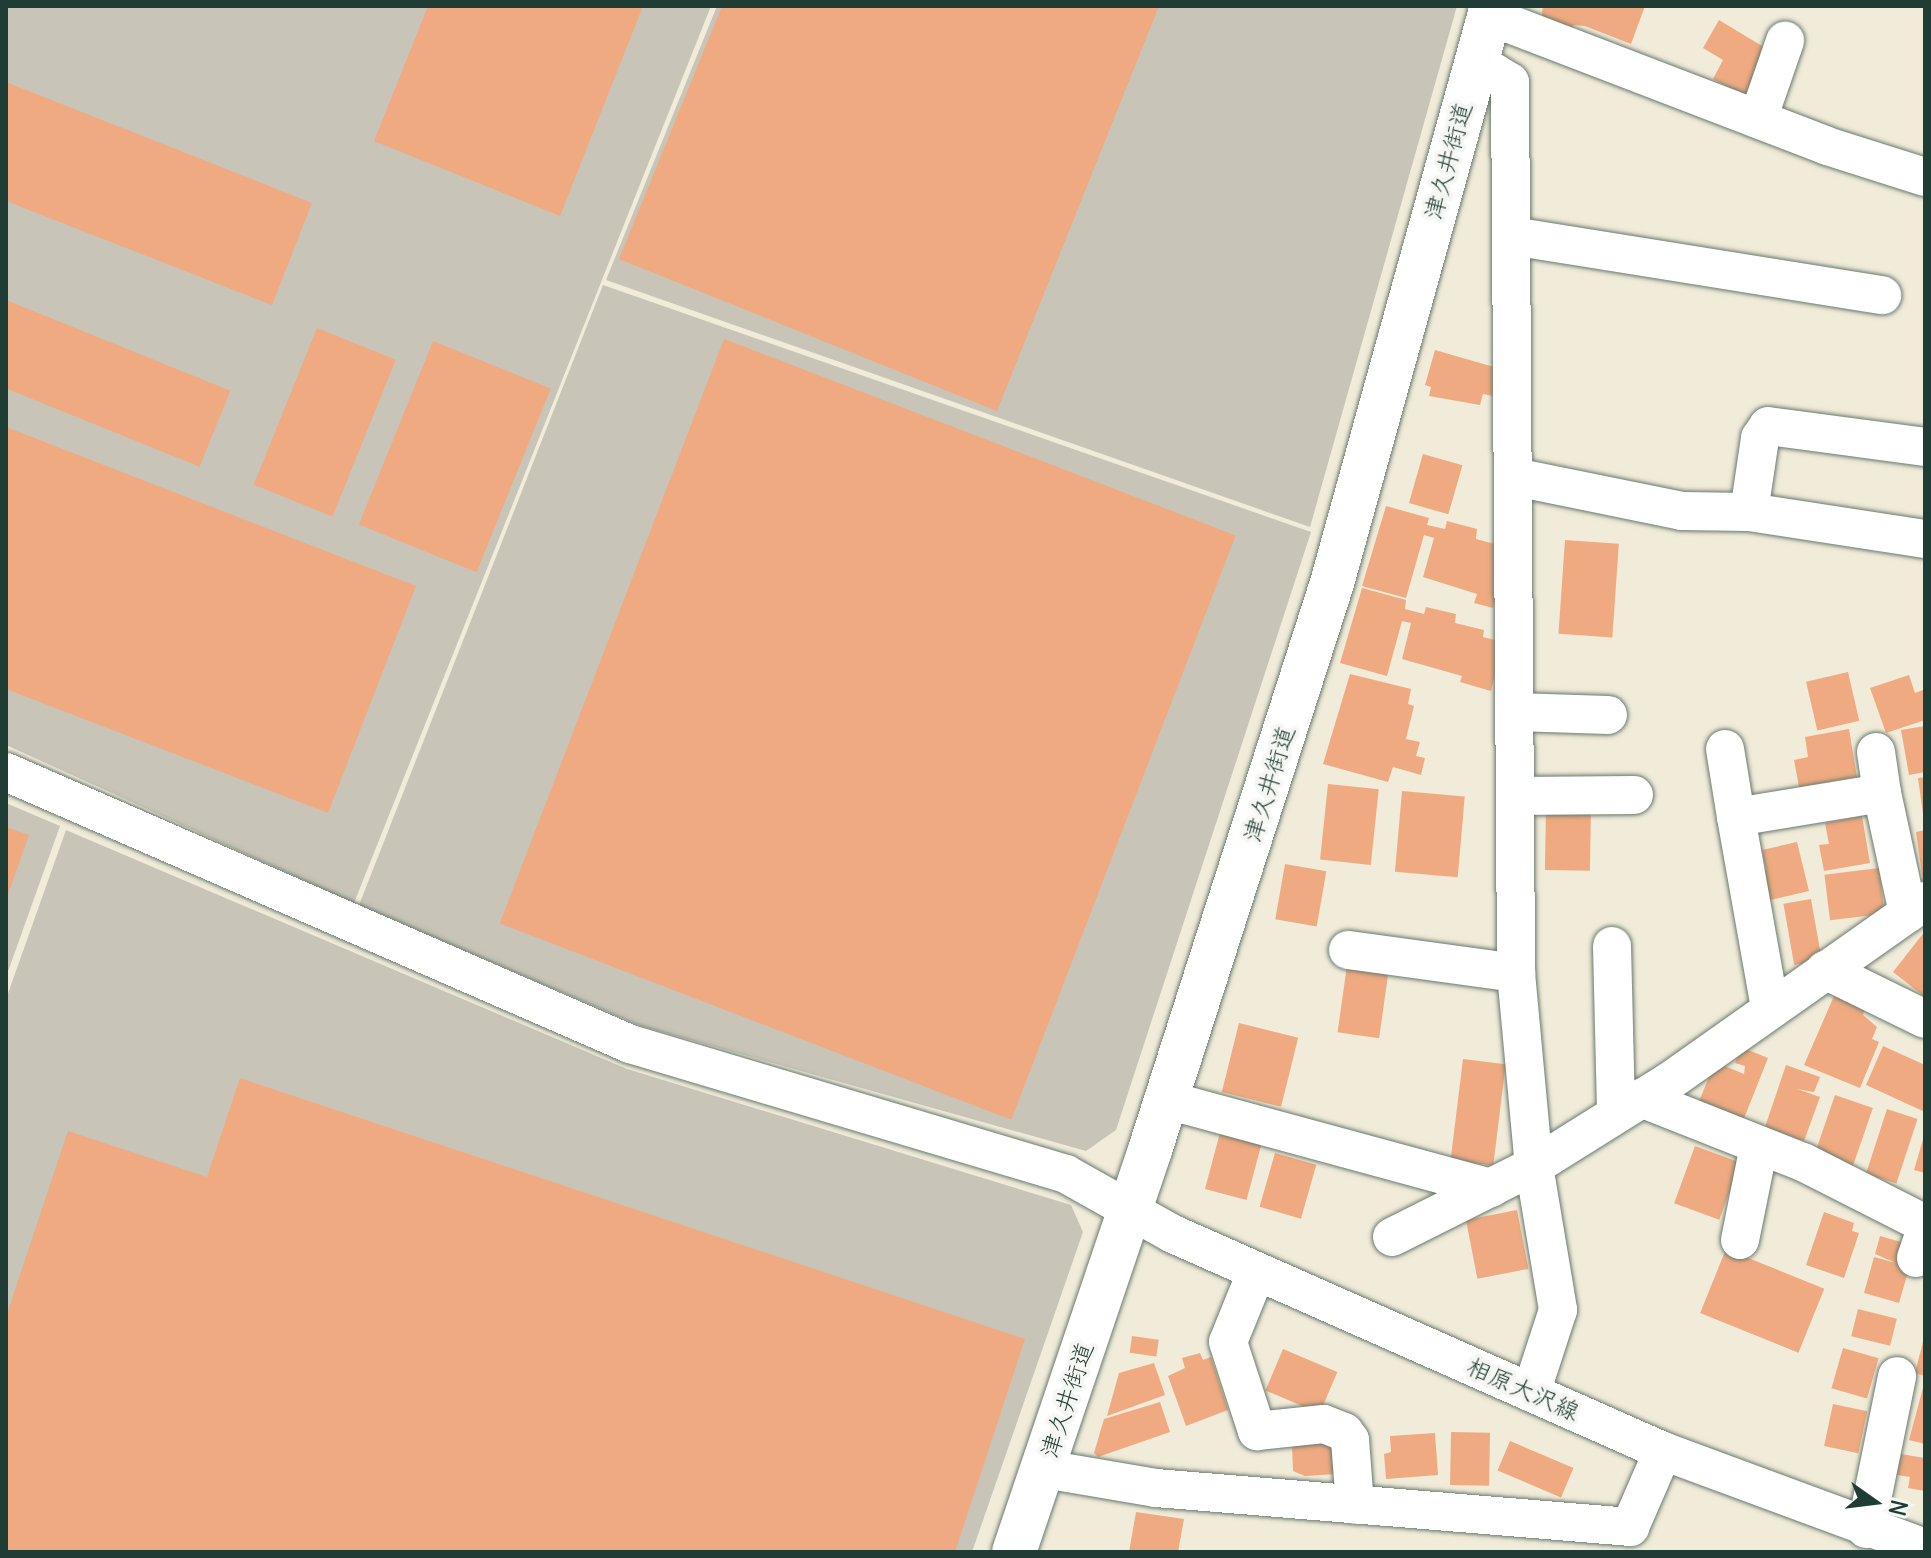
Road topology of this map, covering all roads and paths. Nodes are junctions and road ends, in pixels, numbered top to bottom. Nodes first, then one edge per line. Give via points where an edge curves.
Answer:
1 (1490, 11) edge
2 (1785, 41) dead end
3 (1476, 61) junction
4 (1758, 119) junction
5 (1925, 177) edge
6 (1512, 236) junction
7 (1882, 295) dead end
8 (1925, 447) edge
9 (1515, 477) junction
10 (1749, 512) junction
11 (1925, 539) edge
12 (1515, 712) junction
13 (1608, 715) dead end
14 (1725, 749) dead end
15 (1876, 752) dead end
16 (6, 772) edge
17 (1882, 793) junction
18 (1634, 795) dead end
19 (1515, 796) junction
20 (1736, 817) junction
21 (1916, 907) edge
22 (1612, 946) dead end
23 (1348, 950) dead end
24 (1825, 970) junction
25 (1516, 973) junction
26 (1770, 1008) junction
27 (1925, 1019) edge
28 (1167, 1100) junction
29 (1628, 1105) junction
30 (1759, 1146) junction
31 (1534, 1166) junction
32 (1491, 1188) junction
33 (1131, 1208) junction
34 (1392, 1237) dead end
35 (1922, 1238) edge
36 (1740, 1240) dead end
37 (1256, 1273) junction
38 (1897, 1376) dead end
39 (1531, 1393) junction
40 (1663, 1451) junction
41 (1044, 1469) junction
42 (1355, 1505) junction
43 (1866, 1529) junction
44 (1619, 1545) edge
45 (1925, 1548) edge
46 (1014, 1552) edge

1 - 3 highway, 津久井街道
1 - 4 street
2 - 4 street
3 - 6 street via 1510,82
3 - 28 highway, 津久井街道 via 1332,583
4 - 5 street
6 - 7 street
6 - 9 street
8 - 10 street via 1768,426 1760,438
9 - 10 street via 1670,510
9 - 12 street
10 - 11 street
12 - 13 street
12 - 19 street
14 - 20 street
15 - 17 street
16 - 33 street, 相原大沢線 via 630,1044 1066,1174
17 - 20 street
17 - 21 street
18 - 19 street
19 - 25 street
20 - 26 street
21 - 24 street
22 - 29 street
23 - 25 street
24 - 26 street
24 - 27 street
25 - 31 street
26 - 29 street
28 - 32 street
28 - 33 highway, 津久井街道
29 - 30 street
29 - 31 street
30 - 35 street
30 - 36 street
31 - 32 street
31 - 39 street via 1558,1310
32 - 34 street
33 - 37 street, 相原大沢線
33 - 41 highway, 津久井街道
37 - 39 street, 相原大沢線
37 - 42 street via 1228,1342 1257,1431 1324,1424 1344,1432 1350,1440
38 - 43 street
39 - 40 street, 相原大沢線
40 - 43 street, 相原大沢線
40 - 44 street
41 - 42 street via 1156,1488
41 - 46 highway, 津久井街道
42 - 44 street
43 - 45 street, 相原大沢線

